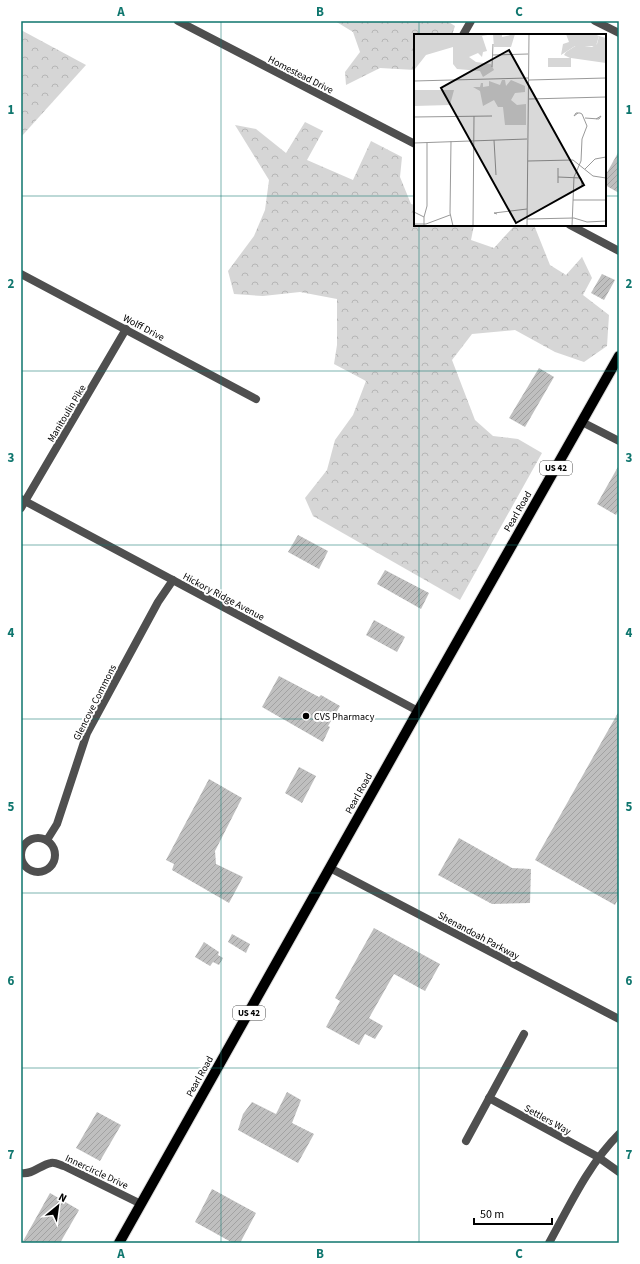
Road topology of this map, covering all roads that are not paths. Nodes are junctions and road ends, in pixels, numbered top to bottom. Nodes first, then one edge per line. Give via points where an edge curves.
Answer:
1 (178, 21) edge
2 (470, 21) edge
3 (595, 21) edge
4 (619, 33) edge
5 (463, 34) edge
6 (414, 143) edge
7 (572, 226) edge
8 (619, 250) edge
9 (21, 274) edge
10 (126, 329) junction
11 (619, 356) edge
12 (256, 399) dead end
13 (582, 422) junction
14 (619, 441) edge
15 (22, 503) edge
16 (173, 580) junction
17 (418, 711) junction
18 (47, 840) junction
19 (330, 868) junction
20 (619, 1019) edge
21 (524, 1034) dead end
22 (489, 1098) junction
23 (619, 1134) edge
24 (466, 1141) dead end
25 (598, 1157) junction
26 (619, 1172) edge
27 (21, 1173) edge
28 (141, 1204) junction
29 (119, 1243) edge
30 (549, 1243) edge

1 - 6 street, Homestead Drive
2 - 5 street
3 - 4 street
7 - 8 street
9 - 10 street, Wolff Drive
10 - 12 street, Wolff Drive
10 - 15 street, Manitoulin Pike
11 - 13 main road, Pearl Road / US 42
13 - 14 street
13 - 17 main road, Pearl Road / US 42
15 - 16 street, Hickory Ridge Avenue
16 - 17 street, Hickory Ridge Avenue
16 - 18 street, Glencove Commons via 158,602 87,733 57,824
17 - 19 main road, Pearl Road / US 42
18 - 18 street via 31,839 21,853 22,859 33,871 39,872 53,864 54,848
19 - 20 street, Shenandoah Parkway
19 - 28 main road, Pearl Road / US 42
21 - 22 street
22 - 24 street
22 - 25 street, Settlers Way
23 - 25 street
25 - 26 street, Settlers Way
25 - 30 street
27 - 28 street, Innercircle Drive via 34,1172 42,1166 55,1163
28 - 29 main road, Pearl Road / US 42

